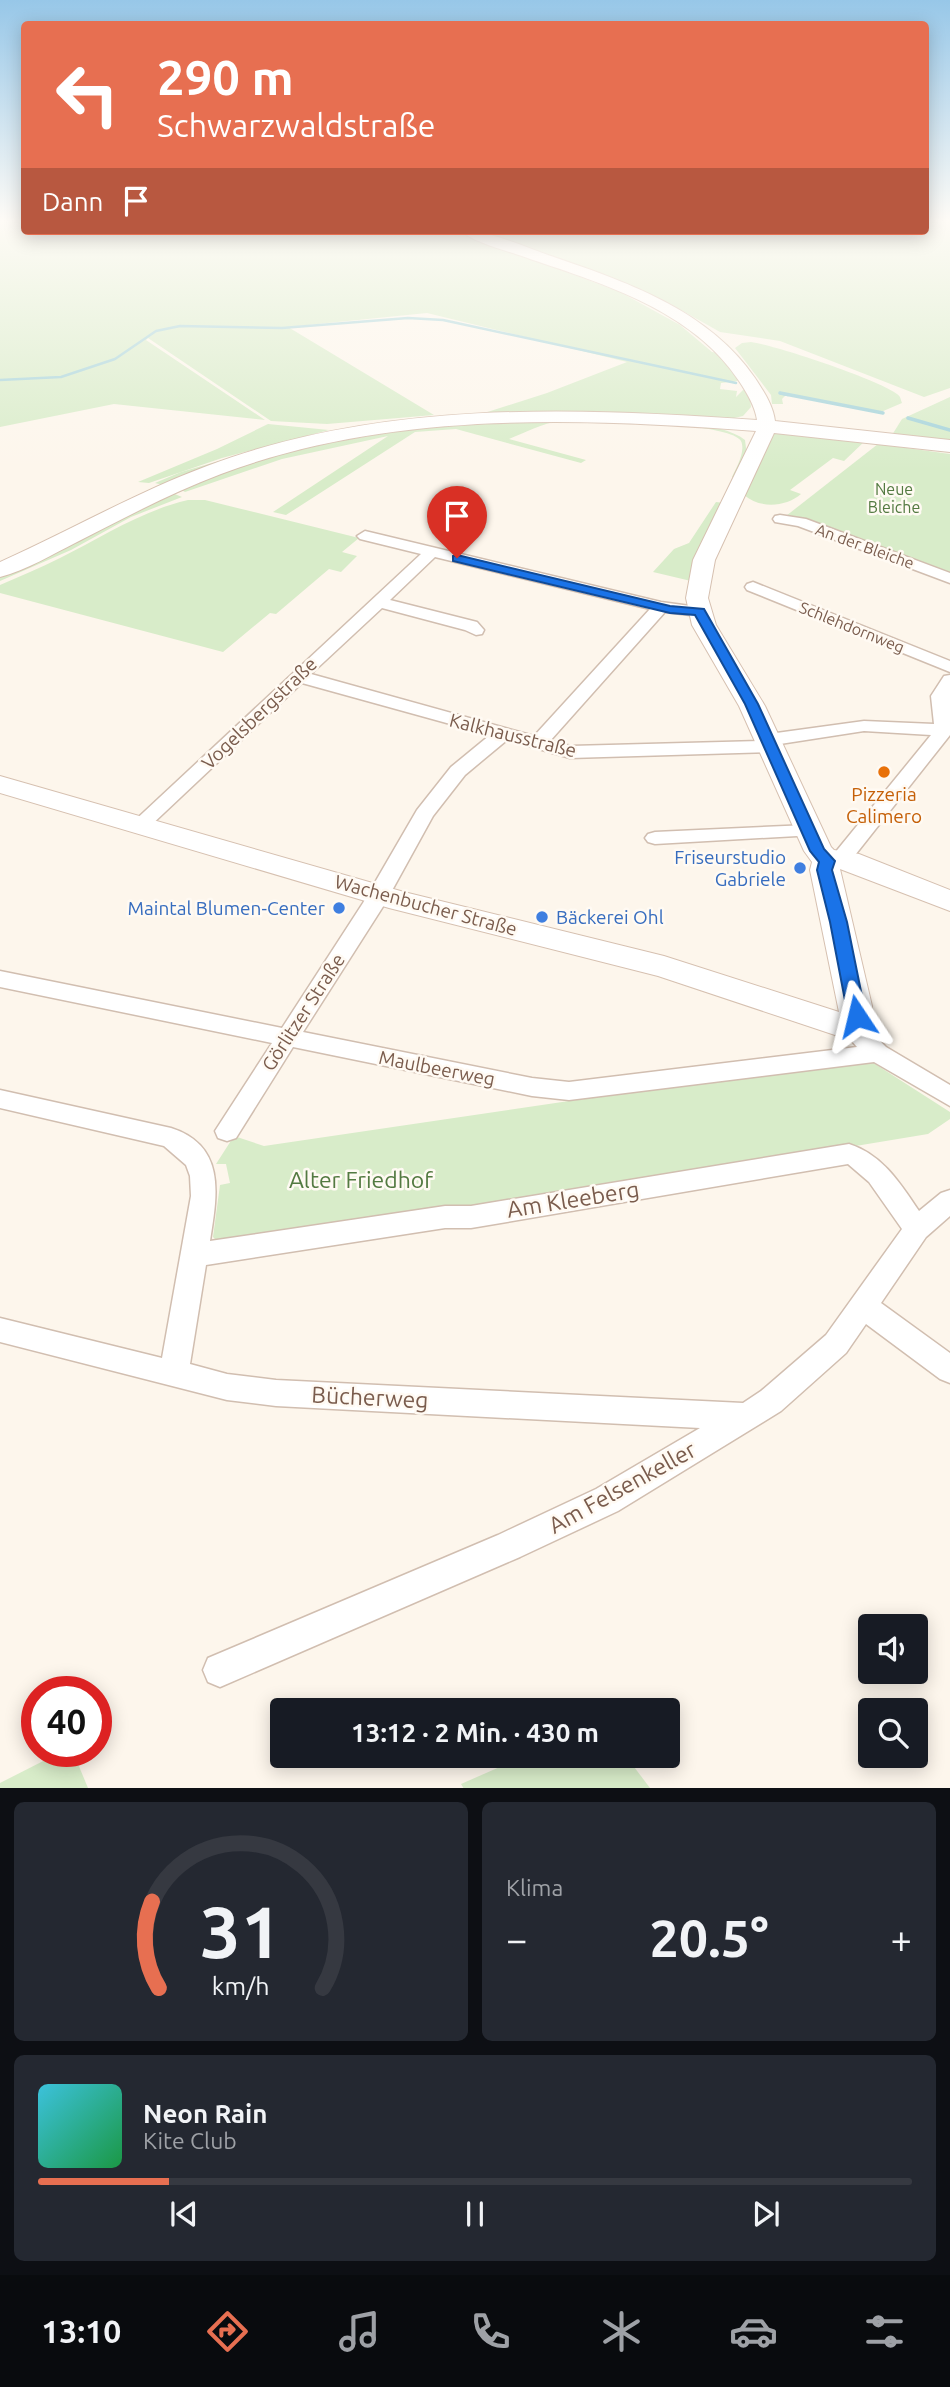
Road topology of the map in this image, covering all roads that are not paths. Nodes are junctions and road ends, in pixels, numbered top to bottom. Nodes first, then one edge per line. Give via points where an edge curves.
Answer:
1 (652, 303) edge
2 (758, 418) junction
3 (950, 446) edge
4 (780, 519) dead end
5 (365, 536) dead end
6 (432, 552) junction
7 (0, 570) edge
8 (950, 578) edge
9 (754, 587) dead end
10 (377, 602) junction
11 (661, 607) junction
12 (699, 611) junction
13 (477, 630) dead end
14 (950, 667) edge
15 (301, 677) junction
16 (950, 680) edge
17 (947, 730) edge
18 (503, 734) junction
19 (770, 743) junction
20 (537, 744) junction
21 (0, 784) edge
22 (140, 825) junction
23 (808, 831) junction
24 (655, 838) dead end
25 (834, 860) junction
26 (378, 894) junction
27 (950, 901) edge
28 (0, 979) edge
29 (850, 1025) junction
30 (285, 1037) junction
31 (878, 1053) junction
32 (950, 1097) edge
33 (0, 1099) edge
34 (227, 1130) dead end
35 (950, 1201) edge
36 (917, 1229) junction
37 (194, 1255) junction
38 (863, 1306) junction
39 (0, 1330) edge
40 (950, 1370) edge
41 (174, 1373) junction
42 (747, 1417) junction
43 (220, 1670) dead end

1 - 2 street via 679,316 732,358 751,380
2 - 3 street
2 - 7 street via 724,427 611,416 480,419 314,441 192,478
2 - 12 street via 763,439 703,567
4 - 8 street, An der Bleiche
5 - 6 street
6 - 10 street, Vogelsbergstraße
6 - 11 street
9 - 14 street, Schlehdornweg
10 - 13 street
10 - 15 street, Vogelsbergstraße
11 - 12 street
11 - 20 street
12 - 19 street
15 - 18 street, Kalkhausstraße
15 - 22 street, Vogelsbergstraße
16 - 17 street via 940,696
17 - 19 street, Kalkhausstraße via 864,726
17 - 25 street
18 - 20 street, Kalkhausstraße
18 - 26 street, Görlitzer Straße via 440,792
19 - 20 street, Kalkhausstraße via 581,753
19 - 23 street
21 - 22 street, Wachenbucher Straße
22 - 26 street, Wachenbucher Straße
23 - 24 street
23 - 25 street via 818,851
25 - 27 street
25 - 29 street via 825,870 856,1006 857,1016
26 - 29 street, Wachenbucher Straße via 664,967 834,1025
26 - 30 street, Görlitzer Straße
28 - 30 street, Maulbeerweg
29 - 31 street
30 - 31 street, Maulbeerweg via 569,1091
30 - 34 street, Görlitzer Straße
31 - 32 street
33 - 37 street via 150,1132 183,1145 197,1160 204,1189
35 - 36 street, Am Felsenkeller
36 - 37 street, Am Kleeberg via 874,1170 849,1154 471,1217 445,1217
36 - 38 street, Am Felsenkeller
37 - 41 street
38 - 40 street
38 - 42 street, Am Felsenkeller via 818,1362
39 - 41 street, Bücherweg
41 - 42 street, Bücherweg via 227,1387 276,1392
42 - 43 street, Am Felsenkeller via 607,1500

